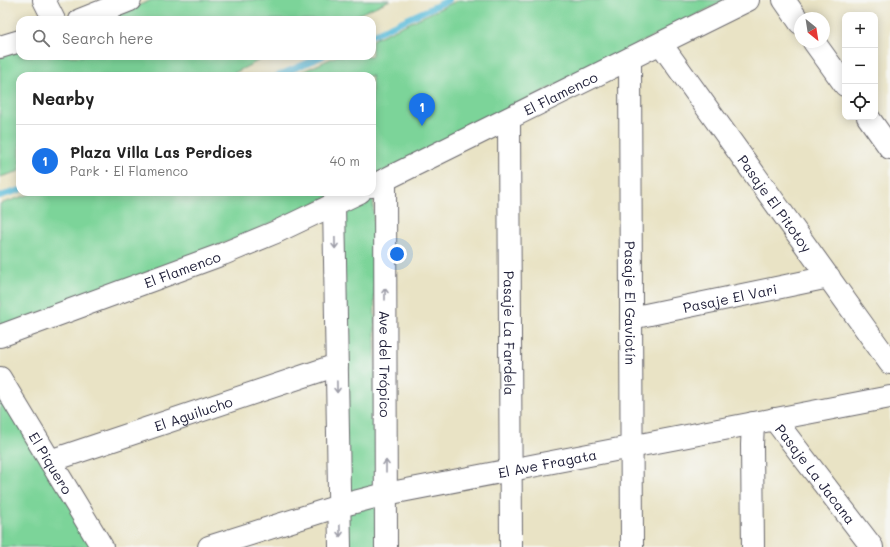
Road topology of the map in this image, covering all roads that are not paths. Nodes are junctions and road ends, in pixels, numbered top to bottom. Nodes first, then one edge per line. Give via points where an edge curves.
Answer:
1 (44, 0) edge
2 (130, 0) edge
3 (748, 0) edge
4 (784, 0) edge
5 (794, 14) edge
6 (52, 16) edge
7 (90, 16) edge
8 (16, 42) edge
9 (661, 44) junction
10 (0, 47) edge
11 (818, 48) edge
12 (630, 59) junction
13 (844, 84) edge
14 (509, 119) junction
15 (870, 120) edge
16 (890, 148) edge
17 (379, 183) edge
18 (351, 196) edge
19 (334, 204) junction
20 (829, 277) junction
21 (631, 318) junction
22 (0, 336) edge
23 (890, 363) edge
24 (337, 365) junction
25 (0, 378) edge
26 (890, 397) edge
27 (764, 421) junction
28 (632, 446) junction
29 (50, 461) junction
30 (511, 469) junction
31 (386, 494) junction
32 (339, 506) junction
33 (102, 547) edge
34 (209, 547) edge
35 (340, 547) edge
36 (386, 547) edge
37 (511, 547) edge
38 (632, 547) edge
39 (753, 547) edge
40 (872, 547) edge

1 - 6 street
2 - 7 street
3 - 9 street, El Flamenco
4 - 5 street
8 - 10 street
9 - 12 street, El Flamenco
9 - 20 street, Pasaje El Pitotoy
11 - 13 street
12 - 14 street, El Flamenco
12 - 21 street, Pasaje El Gaviotín
14 - 17 street, El Flamenco
14 - 30 street, Pasaje La Fardela
15 - 16 street
31 -> 17 street, Ave del Trópico
18 - 19 street, El Flamenco
19 - 22 street, El Flamenco via 230,251
19 -> 24 street
20 - 21 street, Pasaje El Vari
20 - 23 street, Pasaje El Pitotoy
21 - 28 street, Pasaje El Gaviotín
24 - 29 street, El Aguilucho
24 -> 32 street
25 - 29 street, El Piquero
26 - 27 street, El Ave Fragata
27 - 28 street, El Ave Fragata
27 - 39 street via 752,445
27 - 40 street, Pasaje La Jacana
28 - 30 street, El Ave Fragata
28 - 38 street, Pasaje El Gaviotín
29 - 33 street, El Piquero
30 - 31 street, El Ave Fragata
30 - 37 street, Pasaje La Fardela
31 - 32 street, El Ave Fragata
31 - 36 street, Ave del Trópico
32 - 34 street, El Ave Fragata
32 -> 35 street

